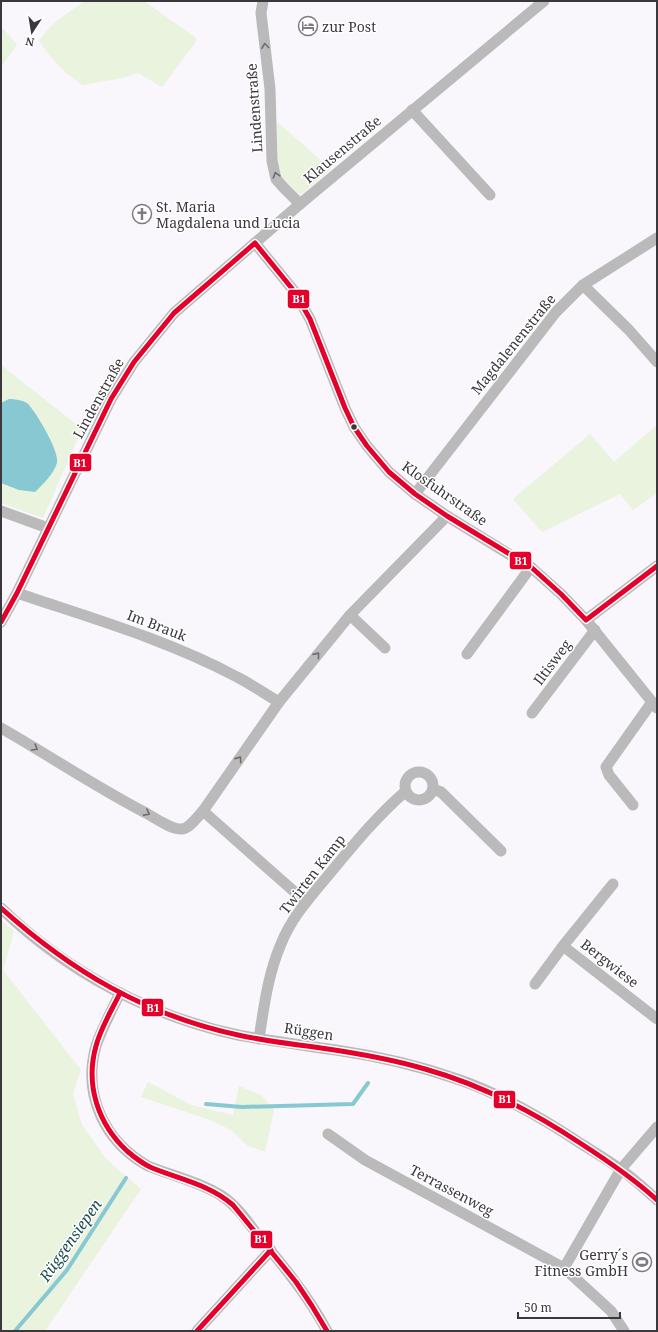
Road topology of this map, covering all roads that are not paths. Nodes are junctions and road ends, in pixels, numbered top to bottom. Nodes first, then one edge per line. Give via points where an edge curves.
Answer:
1 (263, 1) edge
2 (544, 1) edge
3 (412, 110) junction
4 (490, 196) dead end
5 (300, 204) junction
6 (657, 238) edge
7 (255, 243) junction
8 (583, 285) junction
9 (657, 362) edge
10 (415, 494) junction
11 (1, 510) edge
12 (447, 516) junction
13 (48, 528) junction
14 (657, 566) edge
15 (531, 567) junction
16 (18, 593) junction
17 (350, 615) junction
18 (586, 620) junction
19 (1, 622) edge
20 (594, 630) junction
21 (385, 648) dead end
22 (467, 654) dead end
23 (278, 702) junction
24 (655, 705) edge
25 (532, 713) dead end
26 (1, 728) edge
27 (433, 789) junction
28 (406, 791) junction
29 (633, 805) dead end
30 (203, 811) junction
31 (501, 851) dead end
32 (614, 884) dead end
33 (306, 902) junction
34 (1, 908) edge
35 (564, 946) junction
36 (534, 984) dead end
37 (120, 993) junction
38 (657, 1019) edge
39 (259, 1038) junction
40 (657, 1127) edge
41 (328, 1134) dead end
42 (621, 1170) junction
43 (657, 1200) edge
44 (271, 1250) junction
45 (564, 1268) junction
46 (197, 1331) edge
47 (327, 1331) edge
48 (624, 1331) edge

5 -> 1 street, Lindenstraße via 276,179 272,161 270,89 261,13
2 - 3 street, Klausenstraße
3 - 4 street
3 - 5 street, Klausenstraße
5 - 7 street, Klausenstraße
6 - 8 street, Magdalenenstraße
7 - 10 street, Klosfuhrstraße via 294,291 310,319 354,427 389,472
7 - 13 street, Lindenstraße via 174,314 134,362 111,399
8 - 9 street
8 - 10 street, Magdalenenstraße via 556,312
10 - 12 street, Klosfuhrstraße
11 - 13 street
12 - 15 street, Klosfuhrstraße
12 - 17 street
13 - 16 street, Lindenstraße
14 - 18 street
15 - 18 street, Klosfuhrstraße
15 - 22 street
16 - 19 street, Lindenstraße
16 - 23 street, Im Brauk via 187,653 237,677
17 - 21 street
23 -> 17 street
18 - 20 street, Klosfuhrstraße
20 - 24 street, Klosfuhrstraße
20 - 25 street, Iltisweg
30 -> 23 street
24 - 29 street via 606,767 608,775
26 -> 30 street via 113,795 174,827 182,829 189,826
27 - 28 street via 427,797 418,800
27 - 28 street via 429,775 419,771 407,778
27 - 31 street via 441,792
28 - 33 street, Twirten Kamp via 366,830
30 - 33 street
32 - 35 street, Bergwiese
33 - 39 street, Twirten Kamp via 288,929 274,961
34 - 37 street, Rüggen via 53,953
35 - 36 street, Bergwiese
35 - 38 street, Bergwiese
37 - 39 street, Rüggen via 174,1016
37 - 44 street via 99,1039 93,1065 95,1095 108,1129 123,1148 148,1166 222,1197 240,1213
39 - 42 street, Rüggen via 360,1054 459,1079 495,1094 557,1127
40 - 42 street
41 - 45 street, Terrassenweg via 365,1160
42 - 43 street, Rüggen
42 - 45 street
44 - 46 street
44 - 47 street via 318,1313
45 - 48 street, Terrassenweg via 611,1311

